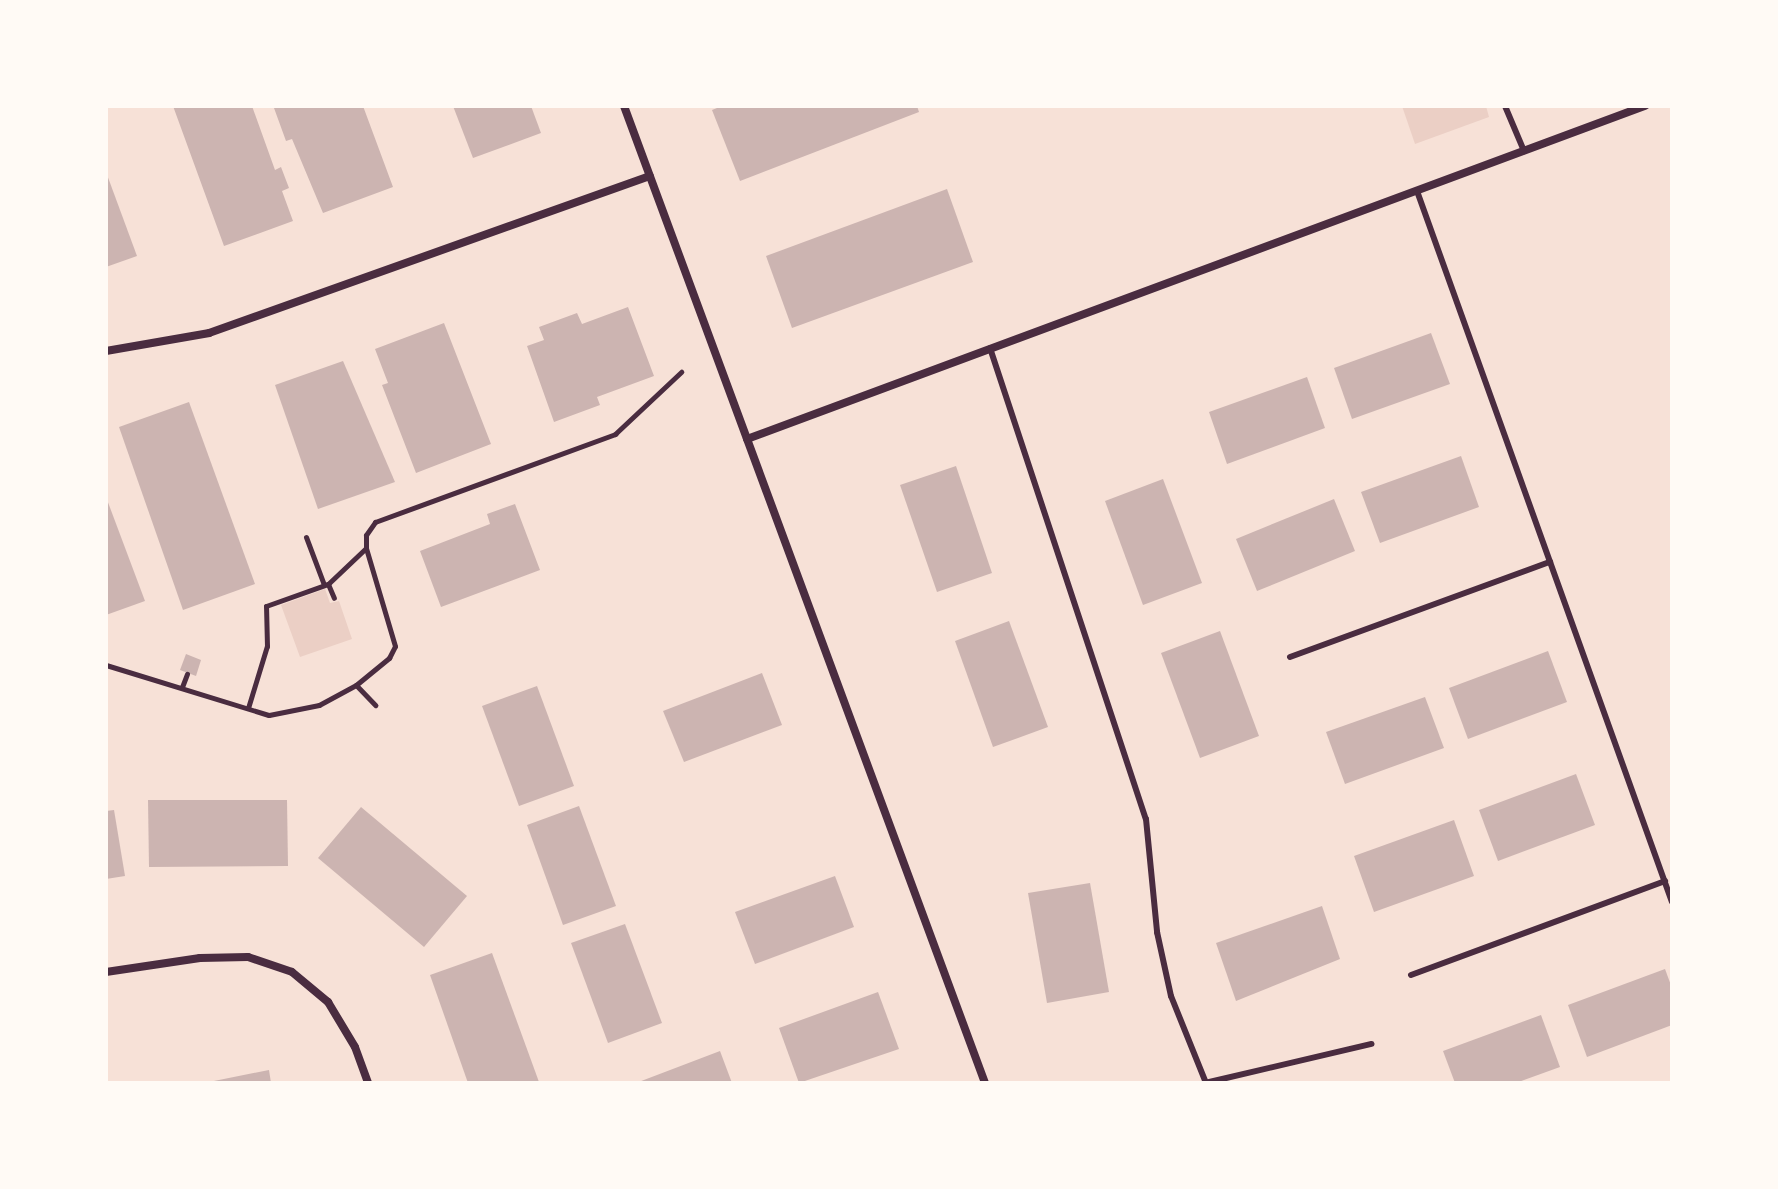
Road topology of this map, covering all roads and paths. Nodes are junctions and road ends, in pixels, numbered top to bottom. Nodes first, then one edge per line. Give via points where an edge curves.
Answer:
1 (624, 106) edge
2 (1505, 106) edge
3 (1645, 106) edge
4 (1524, 151) junction
5 (650, 176) junction
6 (1417, 191) junction
7 (990, 348) junction
8 (106, 351) edge
9 (681, 372) dead end
10 (747, 439) junction
11 (306, 537) dead end
12 (366, 548) junction
13 (1550, 562) junction
14 (326, 585) junction
15 (334, 598) dead end
16 (1290, 657) dead end
17 (106, 665) edge
18 (187, 674) dead end
19 (356, 685) junction
20 (182, 687) junction
21 (375, 705) dead end
22 (248, 708) junction
23 (1665, 881) junction
24 (1672, 902) edge
25 (106, 972) edge
26 (1411, 975) dead end
27 (1371, 1044) dead end
28 (368, 1083) edge
29 (985, 1083) edge
30 (1206, 1083) edge

1 - 5 street
2 - 4 lane
3 - 4 street
4 - 6 street
5 - 8 street via 209,333
5 - 10 street
6 - 7 street
6 - 13 lane
7 - 10 street
7 - 30 lane via 1146,819 1157,932 1171,996
9 - 12 path via 615,434 388,516 366,535
10 - 29 street
11 - 14 path
12 - 14 path
12 - 19 path via 395,646 389,658
13 - 16 lane
13 - 23 lane
14 - 15 path
14 - 22 path via 266,606 267,646
17 - 20 path
18 - 20 path
19 - 21 path
19 - 22 path via 301,713 269,715
20 - 22 path
23 - 24 lane
23 - 26 lane
25 - 28 street via 200,958 248,957 292,972 328,1002 355,1047
27 - 30 lane

